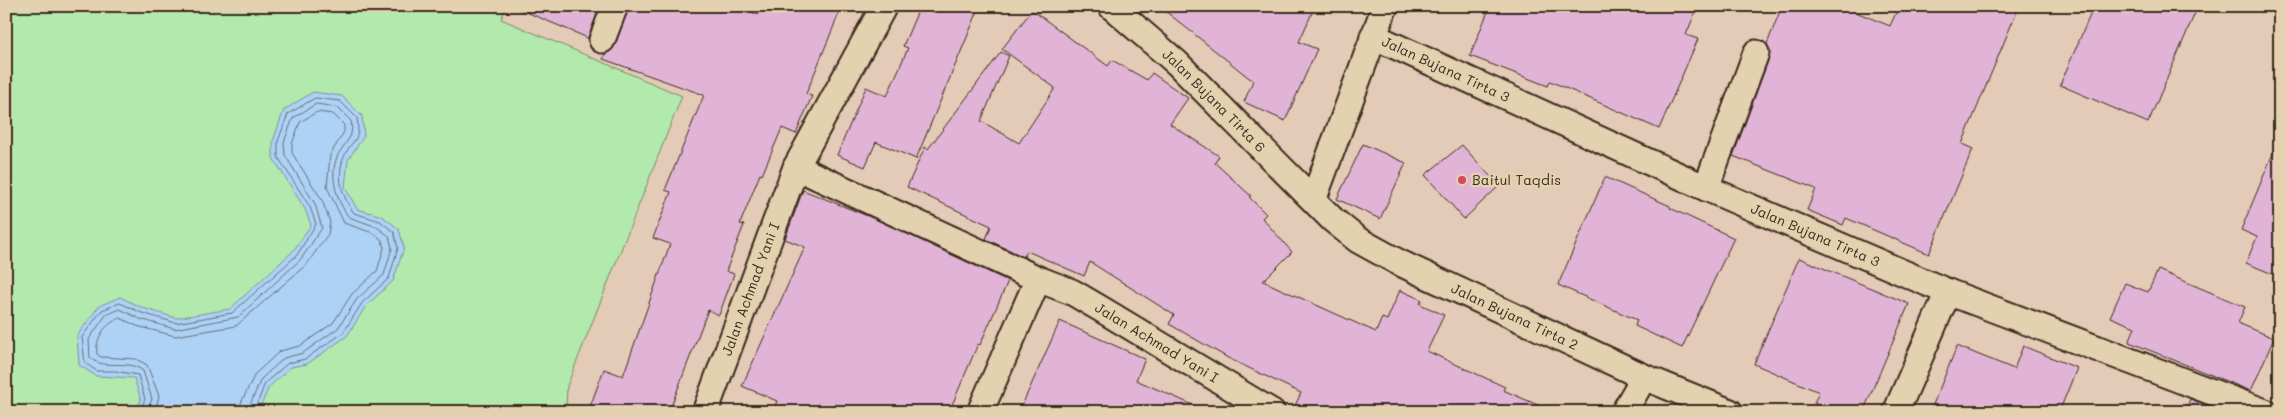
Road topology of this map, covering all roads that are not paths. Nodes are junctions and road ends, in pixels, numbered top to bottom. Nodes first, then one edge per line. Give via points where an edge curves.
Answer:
1 (615, 6) edge
2 (884, 6) edge
3 (1111, 6) edge
4 (1385, 6) edge
5 (1373, 36) junction
6 (602, 40) dead end
7 (1756, 53) dead end
8 (796, 166) junction
9 (1706, 188) junction
10 (1314, 198) junction
11 (1038, 279) junction
12 (1948, 292) junction
13 (1644, 376) junction
14 (705, 412) edge
15 (980, 412) edge
16 (1272, 412) edge
17 (1624, 412) edge
18 (1730, 412) edge
19 (1896, 412) edge
20 (2265, 412) edge

1 - 6 street
2 - 8 street, Jalan Achmad Yani I
3 - 10 street, Jalan Bujana Tirta 6 via 1177,63
4 - 5 street
5 - 9 street, Jalan Bujana Tirta 3
5 - 10 street
7 - 9 street
8 - 11 street, Jalan Achmad Yani I
8 - 14 street, Jalan Achmad Yani I
9 - 12 street, Jalan Bujana Tirta 3
10 - 13 street, Jalan Bujana Tirta 2 via 1333,220 1358,240
11 - 15 street
11 - 16 street, Jalan Achmad Yani I via 1072,292 1102,309
12 - 19 street
12 - 20 street, Jalan Bujana Tirta 3
13 - 17 street
13 - 18 street, Jalan Bujana Tirta 2

